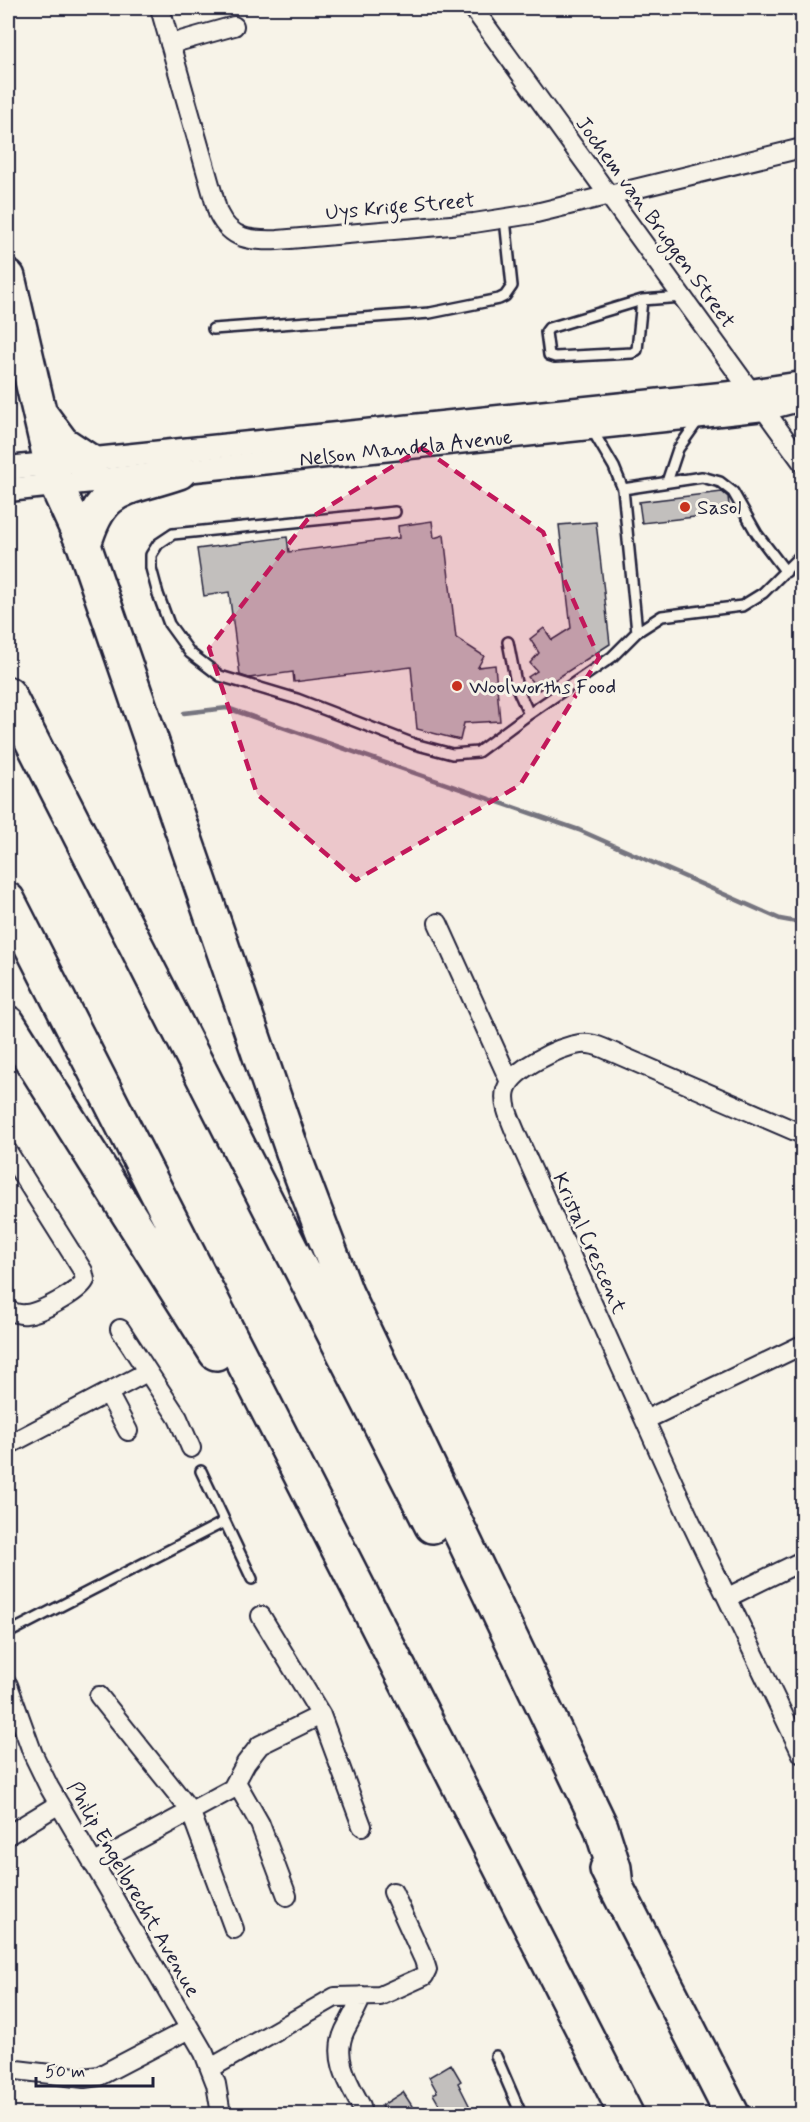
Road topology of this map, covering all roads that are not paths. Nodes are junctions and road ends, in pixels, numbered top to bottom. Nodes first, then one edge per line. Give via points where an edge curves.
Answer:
1 (160, 8) edge
2 (473, 8) edge
3 (234, 26) dead end
4 (170, 44) junction
5 (802, 148) edge
6 (610, 197) junction
7 (506, 219) junction
8 (8, 277) edge
9 (683, 297) junction
10 (642, 300) junction
11 (213, 329) dead end
12 (802, 383) edge
13 (750, 391) junction
14 (802, 399) edge
15 (764, 409) junction
16 (39, 412) junction
17 (702, 417) junction
18 (591, 428) junction
19 (89, 461) junction
20 (802, 462) edge
21 (8, 468) edge
22 (178, 472) junction
23 (53, 474) junction
24 (667, 482) junction
25 (623, 489) junction
26 (8, 490) edge
27 (394, 512) dead end
28 (84, 545) junction
29 (802, 554) edge
30 (786, 572) junction
31 (637, 632) junction
32 (508, 642) dead end
33 (8, 694) edge
34 (529, 714) junction
35 (8, 900) edge
36 (438, 923) dead end
37 (8, 1023) edge
38 (510, 1082) junction
39 (802, 1134) edge
40 (8, 1152) edge
41 (8, 1310) edge
42 (120, 1329) dead end
43 (802, 1345) edge
44 (147, 1372) junction
45 (108, 1393) junction
46 (645, 1420) junction
47 (128, 1431) dead end
48 (8, 1445) edge
49 (191, 1448) dead end
50 (201, 1471) dead end
51 (300, 1476) junction
52 (224, 1522) junction
53 (802, 1561) edge
54 (252, 1579) dead end
55 (728, 1597) junction
56 (261, 1616) dead end
57 (8, 1633) edge
58 (8, 1685) edge
59 (99, 1696) dead end
60 (321, 1715) junction
61 (802, 1754) edge
62 (236, 1782) junction
63 (59, 1804) junction
64 (190, 1810) junction
65 (362, 1826) dead end
66 (8, 1835) edge
67 (93, 1864) junction
68 (616, 1887) junction
69 (393, 1892) dead end
70 (287, 1896) dead end
71 (234, 1929) dead end
72 (362, 1996) junction
73 (189, 2029) junction
74 (496, 2056) dead end
75 (211, 2068) junction
76 (8, 2069) edge
77 (361, 2106) dead end
78 (221, 2115) edge
79 (521, 2115) edge
80 (626, 2115) edge
81 (732, 2115) edge

1 - 4 street, Uys Krige Street
2 - 6 street, Jochem van Bruggen Street
3 - 4 street
4 - 7 street, Uys Krige Street via 218,213 229,230 240,237 278,240
5 - 6 street, Uys Krige Street
6 - 7 street, Uys Krige Street
6 - 9 street, Jochem van Bruggen Street
7 - 11 lane via 512,286 499,299 430,313
8 - 16 highway
9 - 10 lane
9 - 13 street, Jochem van Bruggen Street
10 - 10 lane via 637,350 632,353 549,355 549,328
12 - 13 street, Nelson Mandela Avenue
13 - 15 street, Jochem van Bruggen Street
13 - 19 street, Nelson Mandela Avenue
14 - 15 street, Nelson Mandela Avenue
15 - 17 street, Nelson Mandela Avenue
15 - 20 street, Jochem van Bruggen Street
16 - 19 highway via 62,443
16 - 23 highway
17 - 18 street, Nelson Mandela Avenue
17 - 24 lane via 678,449
18 - 22 street, Nelson Mandela Avenue
18 - 25 lane
19 - 23 street, Nelson Mandela Avenue
21 - 23 street, Nelson Mandela Avenue
22 - 23 street, Nelson Mandela Avenue
22 - 28 highway via 109,496 95,512
23 - 26 street, Nelson Mandela Avenue
23 - 28 highway
24 - 25 lane
24 - 30 lane via 708,477 726,485
25 - 31 lane
27 - 34 lane via 173,534 152,551 150,563 169,624 190,653 220,676 297,699 437,750 465,755 478,752
28 - 68 highway via 294,1155 346,1293 601,1827
29 - 30 lane
30 - 31 lane via 742,606 662,616
31 - 34 lane via 612,657
32 - 34 lane via 517,688
33 - 68 highway
35 - 51 highway
36 - 38 street, Kristal Crescent
37 - 51 highway via 250,1408
38 - 39 street via 519,1072 551,1054 578,1044 595,1045
38 - 46 street, Kristal Crescent via 506,1102 517,1136
40 - 41 street via 85,1280 80,1288 32,1313 21,1315
42 - 44 street
43 - 46 street
44 - 45 street
44 - 49 street via 178,1418
45 - 47 street
45 - 48 street
46 - 55 street, Kristal Crescent
50 - 52 lane
51 - 80 highway
52 - 54 lane
52 - 57 lane
53 - 55 street
55 - 61 street, Kristal Crescent
56 - 60 street
58 - 63 street, Philip Engelbrecht Avenue via 33,1754
59 - 64 street
60 - 62 street via 266,1740
60 - 65 street
62 - 64 street via 232,1789
62 - 70 street via 260,1824
63 - 66 street
63 - 67 street, Philip Engelbrecht Avenue
64 - 67 street
64 - 71 street
67 - 73 street, Philip Engelbrecht Avenue
68 - 81 highway
69 - 72 street via 426,1972 386,1995
72 - 75 street via 335,1996
72 - 77 street via 340,2051 342,2067
73 - 75 street, Philip Engelbrecht Avenue
73 - 76 street via 99,2076 84,2078
74 - 79 lane
75 - 78 street, Philip Engelbrecht Avenue

